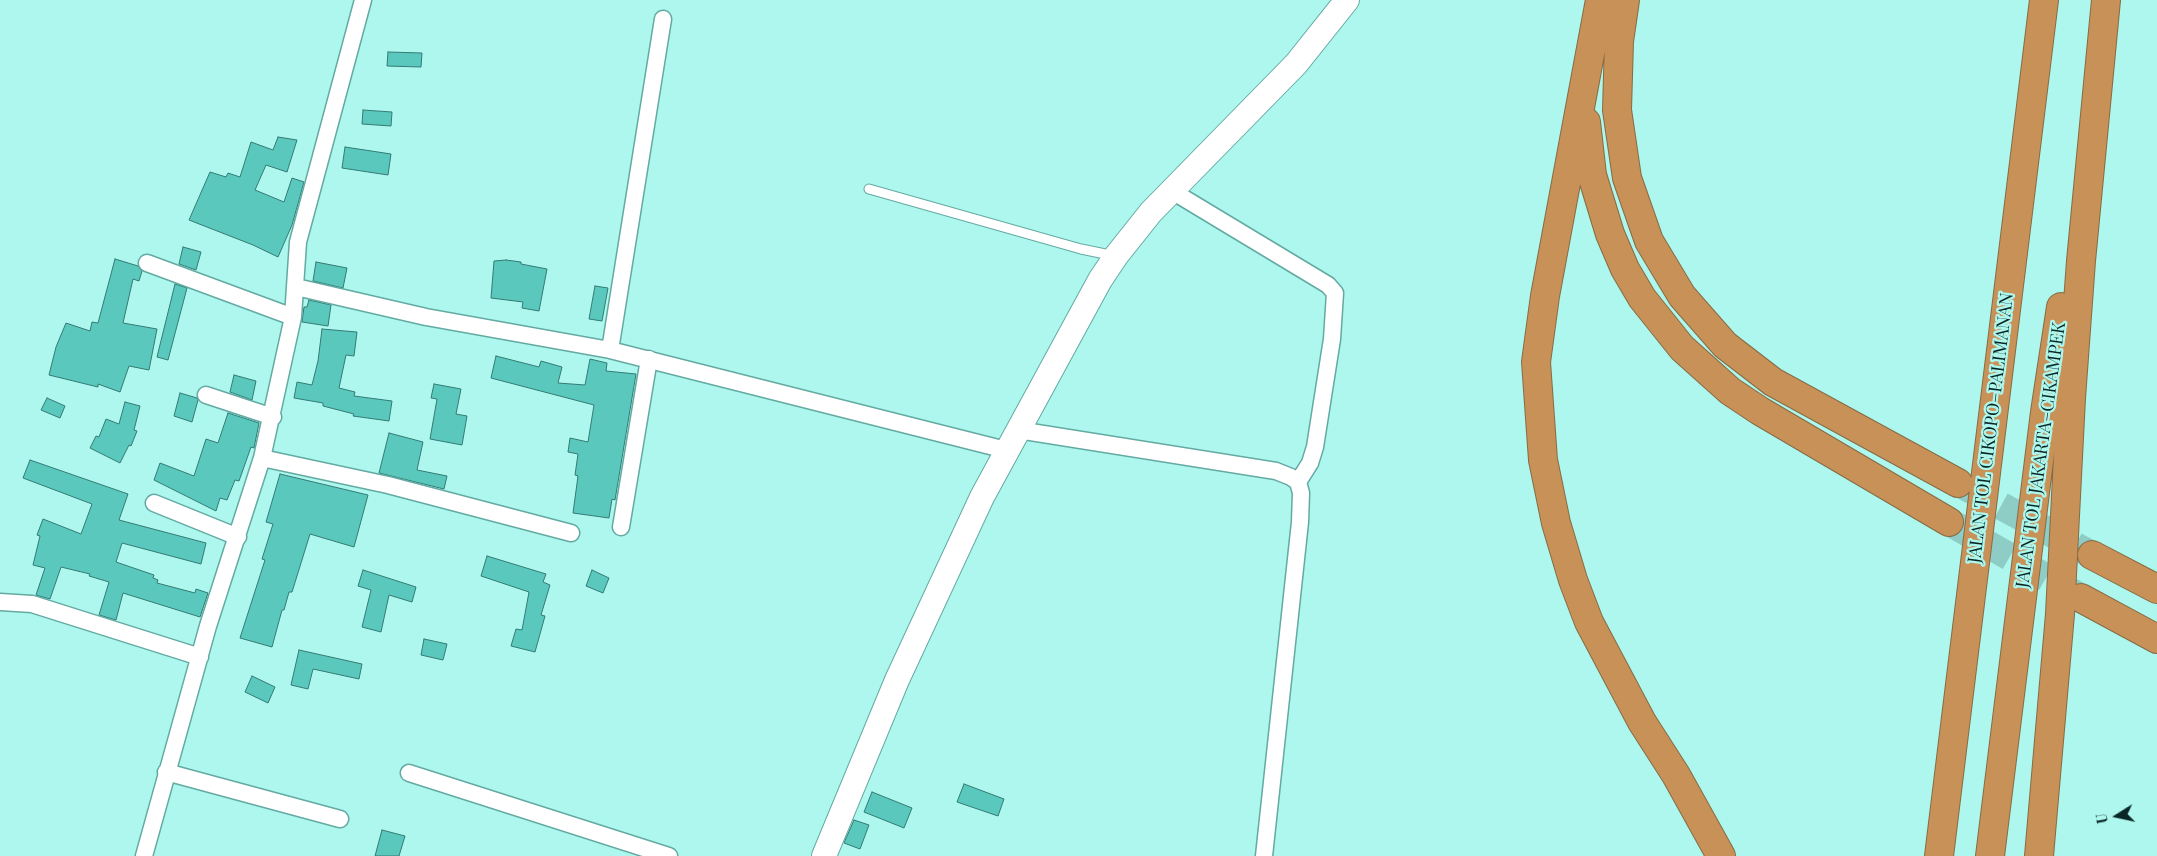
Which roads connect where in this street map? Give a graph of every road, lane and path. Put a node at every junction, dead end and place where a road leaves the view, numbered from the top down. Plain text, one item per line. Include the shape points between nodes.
1 (363, 0) edge
2 (1347, 0) edge
3 (1625, 0) edge
4 (2043, 5) edge
5 (1598, 7) edge
6 (2104, 12) edge
7 (663, 19) dead end
8 (2100, 54) junction
9 (869, 189) dead end
10 (1172, 191) junction
11 (1116, 256) junction
12 (147, 263) dead end
13 (296, 287) junction
14 (293, 317) junction
15 (610, 350) junction
16 (649, 360) junction
17 (206, 395) dead end
18 (273, 417) junction
19 (1018, 430) junction
20 (1006, 450) junction
21 (262, 458) junction
22 (1298, 482) junction
23 (1958, 482) tunnel mouth
24 (154, 503) dead end
25 (1949, 522) tunnel mouth
26 (621, 527) dead end
27 (571, 533) dead end
28 (238, 537) junction
29 (2092, 556) tunnel mouth
30 (2157, 589) edge
31 (2082, 598) tunnel mouth
32 (0, 602) edge
33 (2157, 639) edge
34 (200, 657) junction
35 (166, 772) junction
36 (409, 773) dead end
37 (340, 818) dead end
38 (144, 856) edge
39 (669, 856) edge
40 (824, 856) edge
41 (1264, 856) edge
42 (1721, 856) edge
43 (1939, 856) edge
44 (1990, 856) edge
45 (2039, 856) edge

1 - 13 street via 298,242
2 - 10 street via 1296,64
3 - 23 highway via 1619,41 1617,102 1626,178 1649,242 1682,296 1725,345 1773,382
4 - 43 highway, JALAN TOL CIKOPO–PALIMANAN
5 - 25 highway via 1587,101 1592,175 1610,234 1642,298 1682,348 1730,391 1787,429
5 - 42 highway via 1545,296 1538,352 1538,406 1544,460 1556,523 1590,622 1642,722
6 - 8 highway
7 - 15 street
8 - 44 highway, JALAN TOL JAKARTA–CIKAMPEK via 2045,412
8 - 45 highway via 2080,280 2060,614
9 - 11 lane
10 - 11 street
10 - 22 street via 1328,285 1335,293 1332,339 1316,447
11 - 19 street via 1081,311
12 - 14 street
13 - 14 street
13 - 15 street via 426,317
14 - 18 street
15 - 16 street
16 - 20 street
16 - 26 street
17 - 18 street
18 - 21 street
19 - 20 street
19 - 22 street via 1276,471
20 - 40 street via 924,619
21 - 27 street via 388,485
21 - 28 street
22 - 41 street via 1301,493 1298,551
24 - 28 street
28 - 34 street
29 - 30 highway
31 - 33 highway
32 - 34 street via 32,604
34 - 35 street
35 - 37 street
35 - 38 street
36 - 39 street

